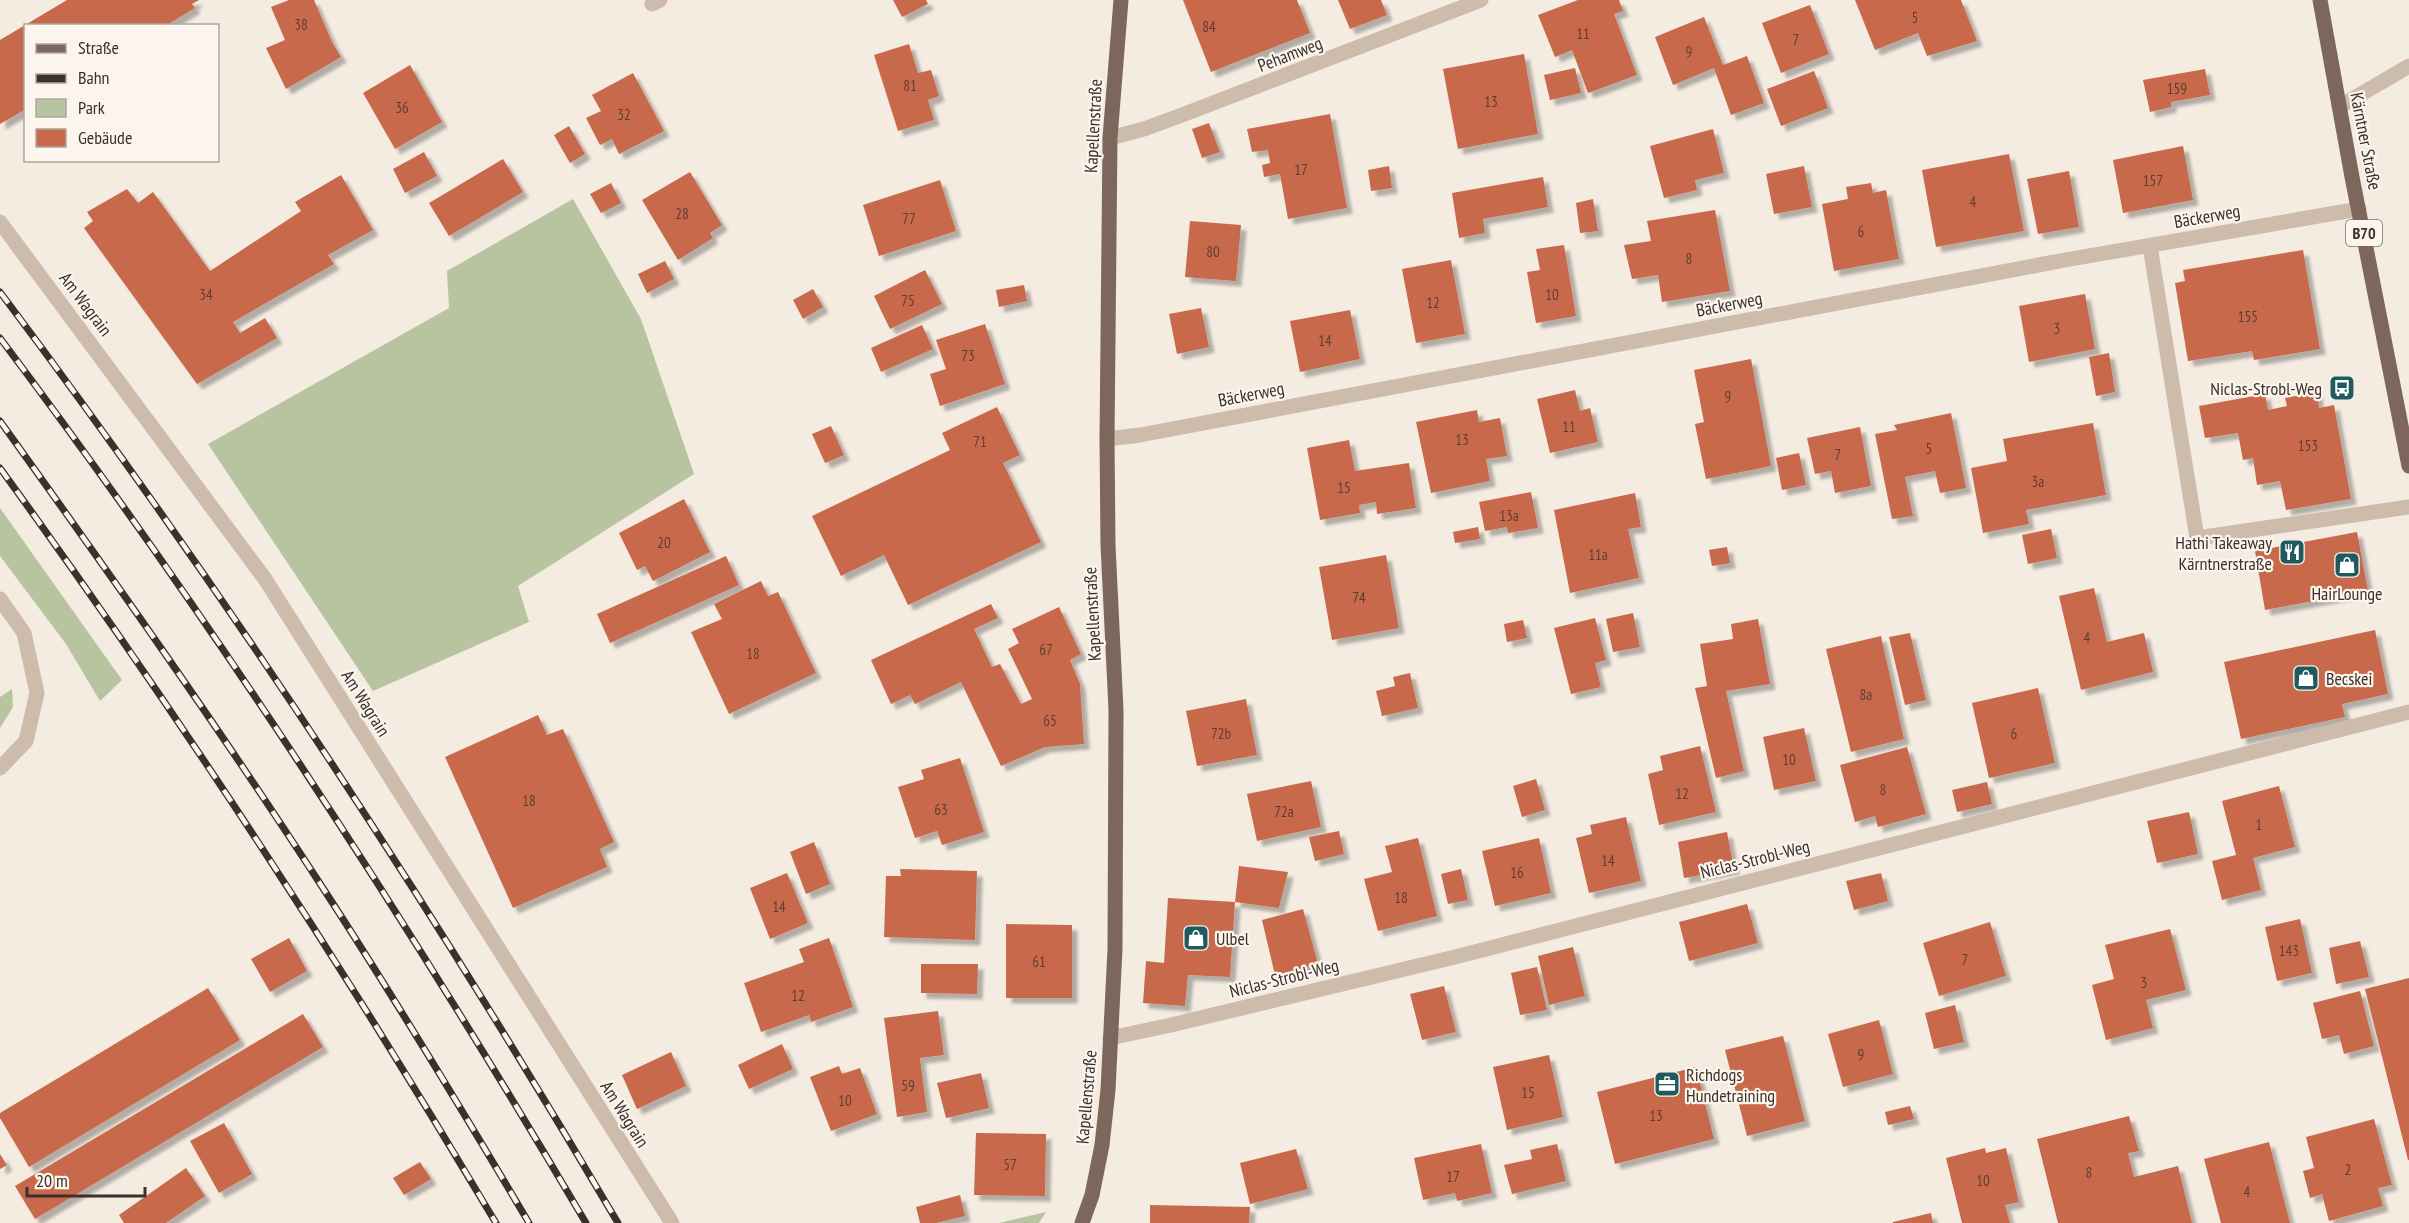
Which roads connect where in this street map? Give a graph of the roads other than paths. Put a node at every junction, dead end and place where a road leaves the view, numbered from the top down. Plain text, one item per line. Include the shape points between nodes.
1 (1121, 0) edge
2 (1481, 0) edge
3 (2320, 0) edge
4 (2409, 66) edge
5 (2339, 107) junction
6 (1110, 138) junction
7 (2359, 209) junction
8 (0, 222) edge
9 (2150, 246) junction
10 (1107, 439) junction
11 (2409, 466) edge
12 (2409, 507) edge
13 (0, 599) edge
14 (2409, 712) edge
15 (0, 768) edge
16 (1110, 1038) junction
17 (672, 1223) edge
18 (1082, 1223) edge

1 - 6 main road, Kapellenstraße
2 - 6 street, Pehamweg via 1193,112
3 - 5 main road, Kärntner Straße / B70
4 - 5 street
5 - 7 main road, Kärntner Straße / B70
6 - 10 main road, Kapellenstraße
7 - 9 street, Bäckerweg
7 - 11 main road, Kärntner Straße / B70
8 - 17 street, Am Wagrain via 265,579
9 - 10 street, Bäckerweg
9 - 12 street via 2198,538
10 - 16 main road, Kapellenstraße via 1116,710 1115,949
13 - 15 street via 24,633 37,693 26,741
14 - 16 street, Niclas-Strobl-Weg via 1451,958
16 - 18 main road, Kapellenstraße via 1099,1168

